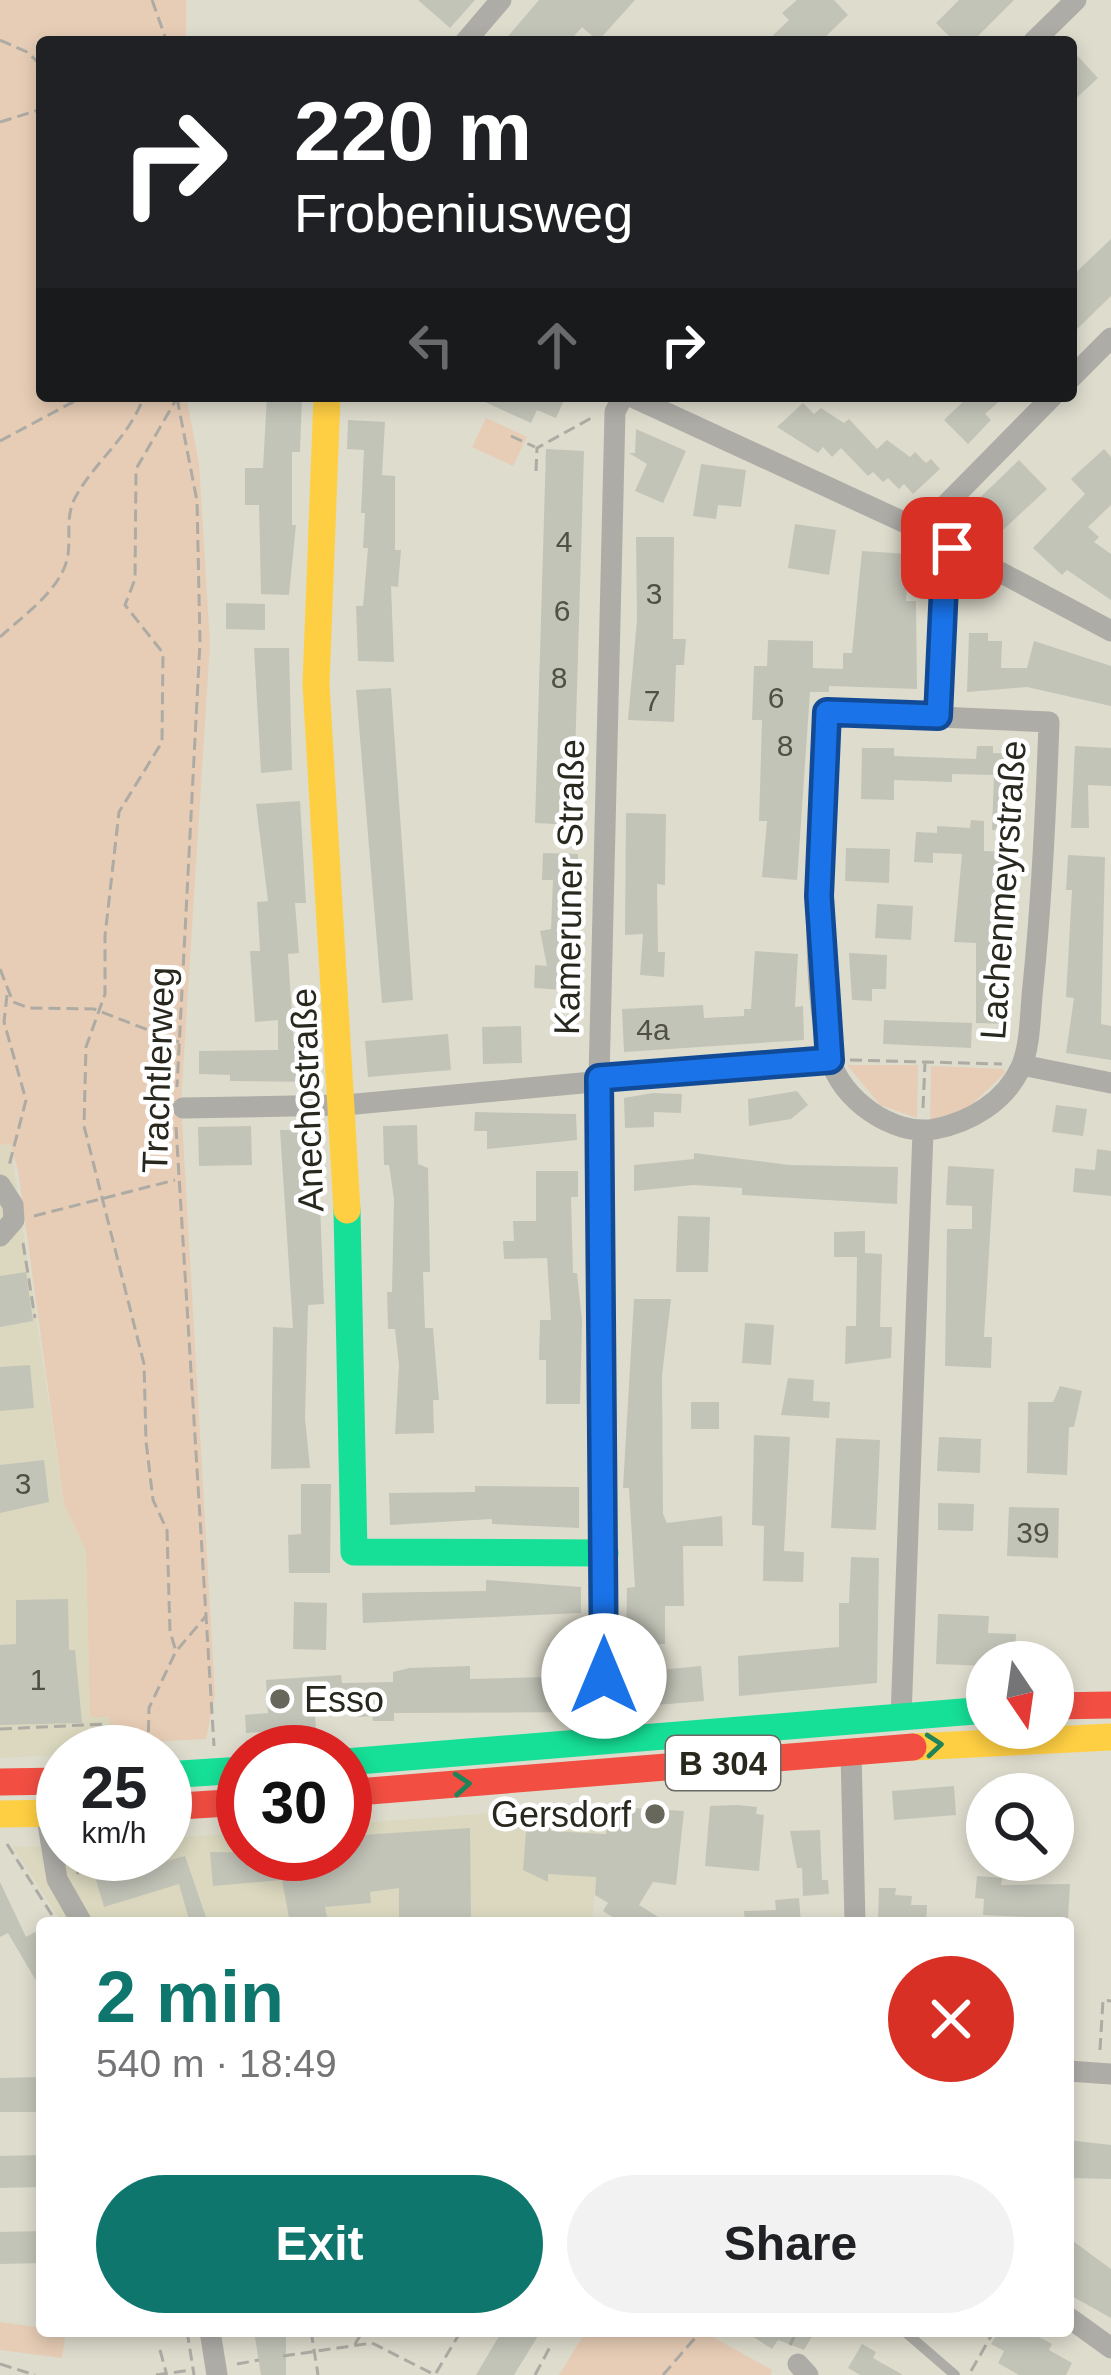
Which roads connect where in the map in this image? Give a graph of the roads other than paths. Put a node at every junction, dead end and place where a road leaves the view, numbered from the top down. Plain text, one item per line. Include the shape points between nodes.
1 (501, 0) edge
2 (1076, 0) edge
3 (470, 36) edge
4 (1039, 36) edge
5 (1111, 338) edge
6 (1077, 372) edge
7 (327, 402) edge
8 (623, 402) edge
9 (663, 402) edge
10 (1047, 402) edge
11 (921, 530) junction
12 (952, 548) junction
13 (1111, 631) edge
14 (938, 716) junction
15 (830, 1060) junction
16 (1022, 1065) junction
17 (599, 1078) junction
18 (1111, 1083) edge
19 (179, 1100) road end
20 (345, 1105) junction
21 (922, 1132) junction
22 (2, 1186) edge
23 (8, 1228) edge
24 (605, 1553) junction
25 (1074, 1706) edge
26 (1111, 1706) edge
27 (966, 1712) edge
28 (901, 1717) junction
29 (1111, 1737) edge
30 (606, 1741) junction
31 (851, 1752) junction
32 (372, 1760) edge
33 (36, 1781) edge
34 (0, 1782) edge
35 (372, 1791) edge
36 (36, 1818) edge
37 (2, 1827) edge
38 (58, 1881) edge
39 (79, 1917) edge
40 (854, 1917) edge
41 (1074, 2072) edge
42 (1104, 2074) edge
43 (1074, 2321) edge
44 (212, 2337) edge
45 (911, 2337) edge
46 (1111, 2348) edge
47 (224, 2370) edge
48 (955, 2375) edge

1 - 3 street
2 - 4 street
5 - 6 street
7 - 20 main road, Anechostraße via 316,684
8 - 17 street, Kameruner Straße
9 - 11 street
10 - 11 street
11 - 12 street
12 - 13 street
12 - 14 street
14 - 15 street via 827,712 819,896
14 - 16 street, Lachenmeyrstraße via 1049,722 1042,899
15 - 17 street
15 - 21 street via 865,1107
16 - 18 street
16 - 21 street, Lachenmeyrstraße via 984,1110
17 - 20 street
17 - 24 street, Kameruner Straße
19 - 20 street
20 - 24 main road, Anechostraße via 354,1552
21 - 28 street
22 - 23 street
24 - 30 street, Kameruner Straße
25 - 26 main road
27 - 28 main road, B 304
28 - 30 main road, B 304
31 -> 29 main road, B 304
30 - 32 main road, B 304
35 -> 31 main road, B 304
31 - 40 street
33 - 34 main road
36 - 37 main road
38 - 39 street
41 - 42 street
43 - 46 street
44 - 47 street
45 - 48 lane

